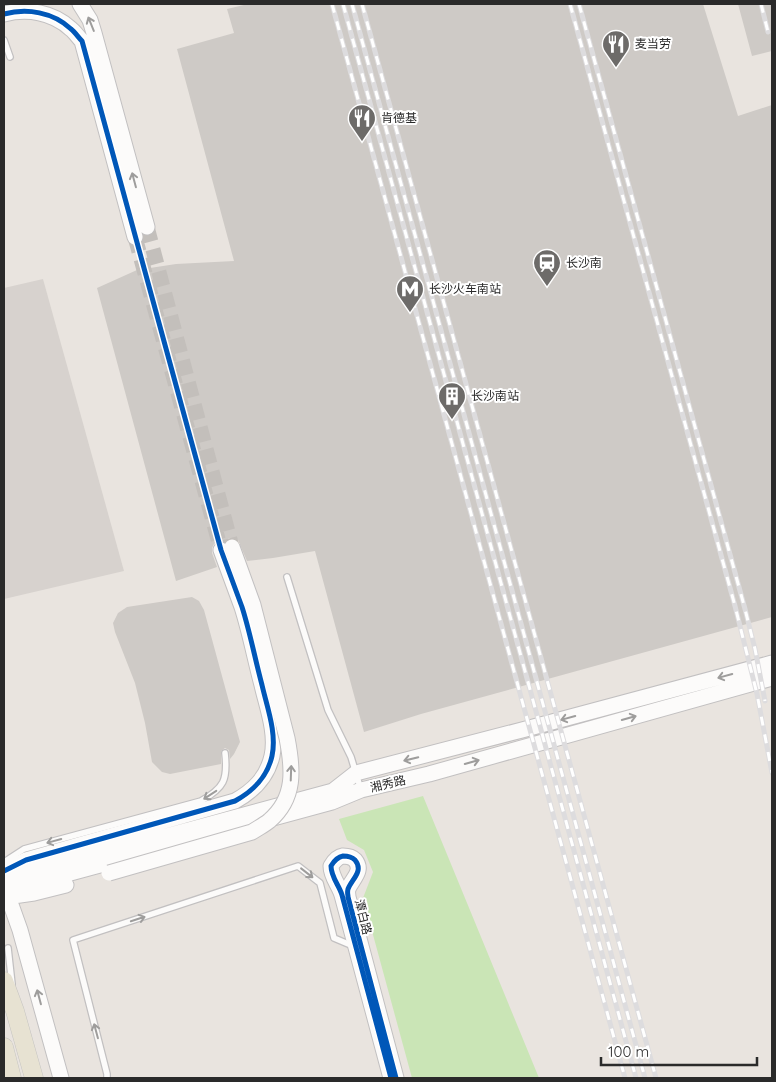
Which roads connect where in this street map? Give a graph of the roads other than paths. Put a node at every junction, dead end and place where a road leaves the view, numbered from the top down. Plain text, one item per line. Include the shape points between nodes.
1 (80, 4) edge
2 (4, 14) edge
3 (4, 40) edge
4 (10, 57) dead end
5 (147, 228) tunnel mouth
6 (135, 238) tunnel mouth
7 (287, 577) dead end
8 (772, 663) edge
9 (772, 678) edge
10 (225, 753) dead end
11 (356, 773) junction
12 (361, 790) junction
13 (4, 862) edge
14 (4, 871) edge
15 (5, 890) edge
16 (8, 948) dead end
17 (358, 948) junction
18 (4, 981) edge
19 (15, 1011) junction
20 (4, 1047) edge
21 (12, 1078) edge
22 (34, 1078) edge
23 (61, 1078) edge
24 (107, 1078) edge
25 (391, 1078) edge
26 (396, 1078) edge

5 -> 1 street via 94,33
2 - 6 street via 42,13 60,20 82,41
3 - 4 lane
7 - 11 lane via 328,710
8 -> 11 street
12 -> 9 street, 湘秀路
10 -> 13 lane via 227,766 221,787 200,801 24,849
11 - 12 lane
11 - 15 street via 333,791
12 - 15 street, 湘秀路 via 332,802
15 -> 14 street, bridge via 34,893 252,832 268,822 284,804 292,775 287,738 253,605 226,548 270,718 272,755 269,767 256,786 234,801 26,860
23 -> 15 street via 20,930
16 - 19 lane
17 - 17 street, 潭白路 via 348,894 358,869 355,860 342,856 333,862 331,870
24 -> 17 lane via 72,940 298,866 320,883 334,938
17 - 25 street, 潭白路
17 - 26 street, 潭白路
18 - 19 main road
19 - 22 main road
20 - 21 main road

